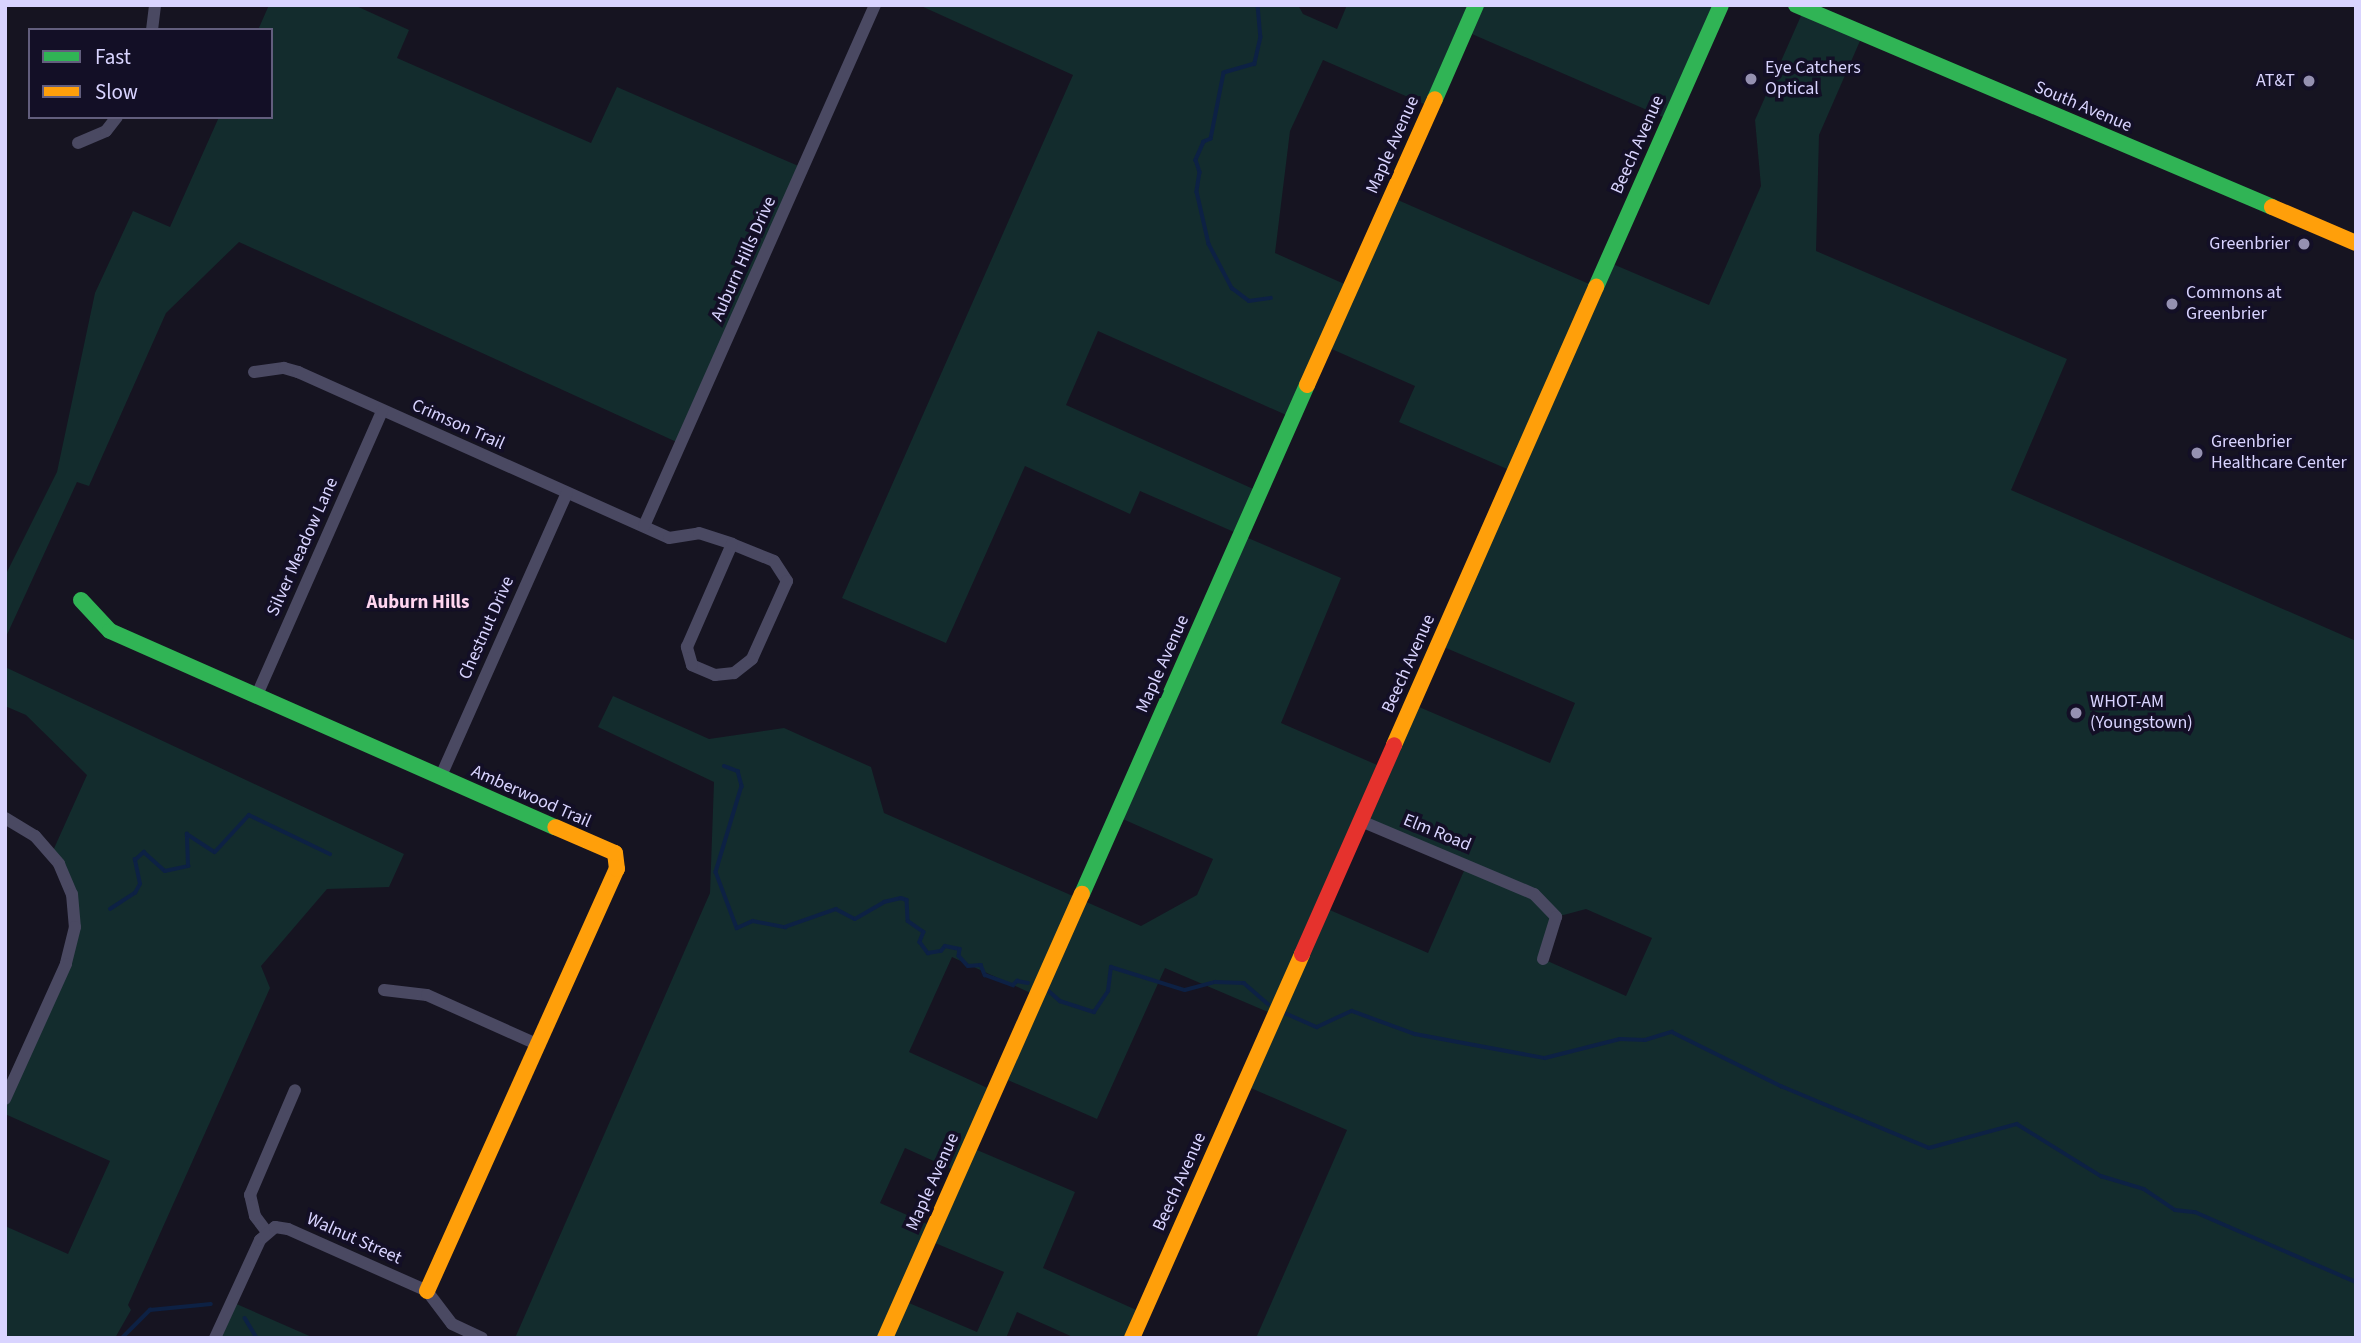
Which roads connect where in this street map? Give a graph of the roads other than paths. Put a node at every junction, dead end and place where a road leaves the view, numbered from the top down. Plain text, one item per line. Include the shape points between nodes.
1 (155, 5) edge
2 (875, 5) edge
3 (1476, 5) edge
4 (1721, 5) edge
5 (1796, 5) edge
6 (152, 28) edge
7 (115, 119) edge
8 (78, 143) dead end
9 (2356, 243) edge
10 (254, 372) dead end
11 (382, 411) junction
12 (567, 493) junction
13 (644, 526) junction
14 (732, 544) junction
15 (81, 600) dead end
16 (256, 697) junction
17 (440, 778) junction
18 (5, 818) edge
19 (1361, 821) junction
20 (1543, 959) dead end
21 (384, 990) dead end
22 (539, 1045) junction
23 (295, 1090) dead end
24 (5, 1099) edge
25 (267, 1232) junction
26 (427, 1291) junction
27 (215, 1338) edge
28 (482, 1338) edge
29 (885, 1338) edge
30 (1132, 1338) edge

1 - 6 street
2 - 13 street, Auburn Hills Drive
3 - 29 street, Maple Avenue
4 - 19 street, Beech Avenue
5 - 9 street, South Avenue
7 - 8 street via 106,131
10 - 11 street, Crimson Trail via 284,368 298,372
11 - 12 street, Crimson Trail
11 - 16 street, Silver Meadow Lane
12 - 13 street, Crimson Trail
12 - 17 street, Chestnut Drive
13 - 14 street, Crimson Trail via 669,538 699,533
14 - 14 street, Crimson Trail via 780,565 786,589 752,659 734,673 706,674 690,663 688,640
15 - 16 street, Amberwood Trail via 110,631
16 - 17 street, Amberwood Trail
17 - 22 street, Amberwood Trail via 578,841 611,849 618,859
18 - 24 street via 25,828 51,852 67,881 75,913 66,964
19 - 20 street, Elm Road via 1534,894 1556,917
19 - 30 street, Beech Avenue
21 - 22 street via 427,995
22 - 26 street, Amberwood Trail
23 - 25 street via 250,1195 255,1216
25 - 26 street, Walnut Street via 288,1229
25 - 27 street
26 - 28 street, Walnut Street via 452,1324

